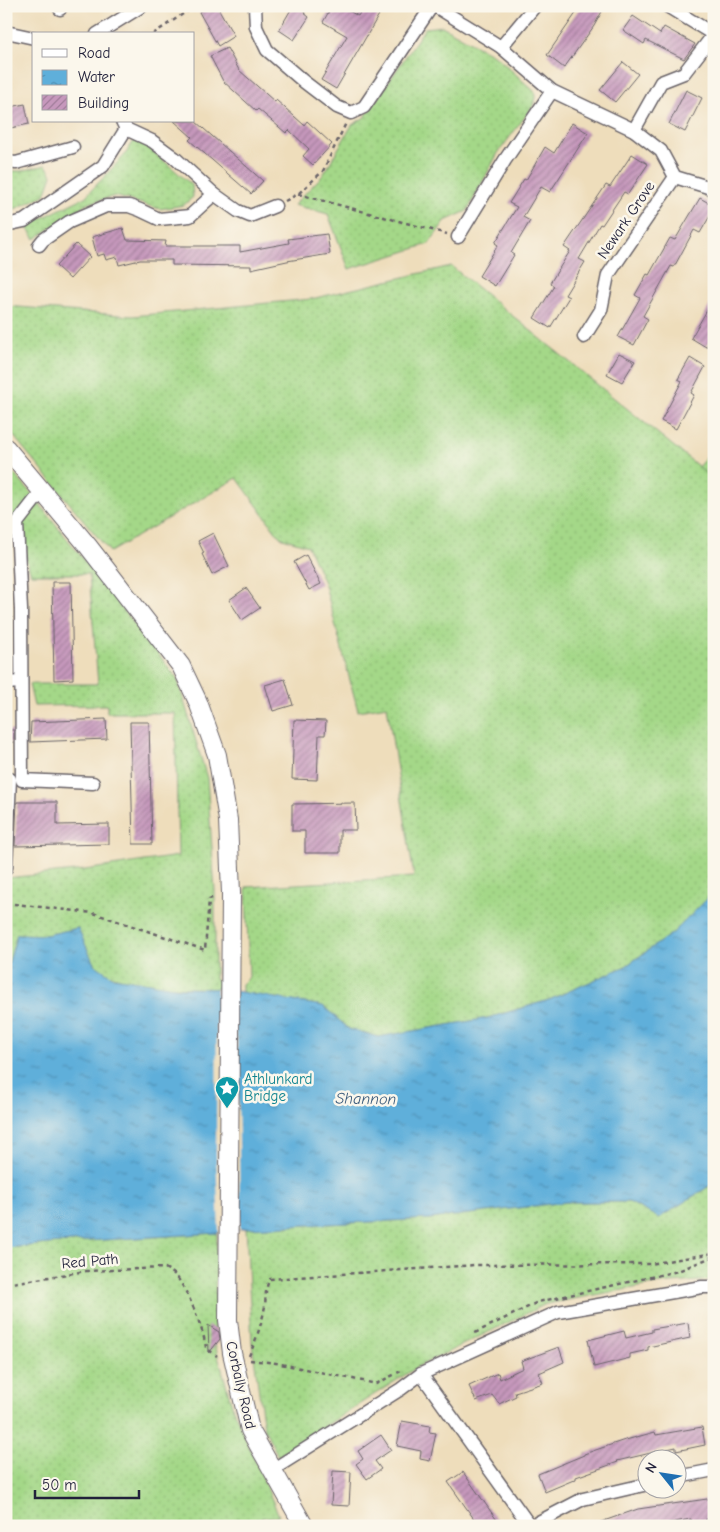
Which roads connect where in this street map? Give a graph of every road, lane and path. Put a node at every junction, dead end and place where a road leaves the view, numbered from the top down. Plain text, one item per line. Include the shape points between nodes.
1 (142, 6) edge
2 (194, 6) edge
3 (255, 6) edge
4 (434, 6) edge
5 (535, 6) edge
6 (667, 6) edge
7 (6, 32) edge
8 (99, 32) edge
9 (156, 32) edge
10 (714, 34) edge
11 (32, 38) edge
12 (501, 47) junction
13 (552, 91) junction
14 (351, 112) junction
15 (124, 125) edge
16 (634, 130) junction
17 (73, 147) dead end
18 (6, 162) edge
19 (675, 177) junction
20 (714, 191) edge
21 (214, 194) junction
22 (298, 194) junction
23 (275, 206) joint
24 (6, 225) edge
25 (458, 237) joint
26 (38, 245) dead end
27 (584, 337) dead end
28 (6, 448) edge
29 (42, 491) junction
30 (12, 523) edge
31 (21, 682) junction
32 (6, 683) edge
33 (13, 779) edge
34 (93, 783) dead end
35 (6, 868) edge
36 (231, 893) junction
37 (6, 903) edge
38 (714, 1253) edge
39 (6, 1284) edge
40 (714, 1286) edge
41 (206, 1348) dead end
42 (421, 1374) junction
43 (401, 1389) junction
44 (272, 1470) junction
45 (714, 1470) edge
46 (688, 1475) edge
47 (638, 1486) edge
48 (304, 1526) edge
49 (530, 1526) edge

1 - 8 street
2 - 9 path
3 - 14 street via 256,27 267,50 303,82 337,107
4 - 12 street
4 - 14 street via 364,107
5 - 12 street
6 - 10 street
7 - 11 street
10 - 16 street via 684,73 661,82
12 - 13 street
13 - 16 street
13 - 25 street via 504,160
14 - 22 path via 323,171
15 - 21 street via 175,158
15 - 24 street via 103,166 24,221
16 - 19 street via 661,151
17 - 18 street via 16,163
19 - 20 street
19 - 27 street, Newark Grove via 608,275 601,310
21 - 23 street via 250,216
21 - 26 street via 190,216 159,219 129,206 106,206 69,222
22 - 23 path
22 - 25 path
28 - 29 main road
29 - 30 street
29 - 36 main road via 181,666 198,702 217,755 228,820
30 - 31 street via 21,610
31 - 32 street
31 - 33 street
33 - 34 street
33 - 35 street
36 - 37 path via 209,899 206,950 93,913
36 - 44 main road, Corbally Road via 228,1320 232,1353 250,1430
38 - 43 path via 650,1264 474,1265 270,1278 257,1338 248,1357 251,1361 276,1363
39 - 41 path, Red Path via 86,1270 165,1268 182,1284 205,1336
40 - 42 street via 558,1312
42 - 43 street
42 - 49 street
43 - 44 street
44 - 48 main road, Corbally Road
45 - 46 street
47 - 49 street via 583,1499

